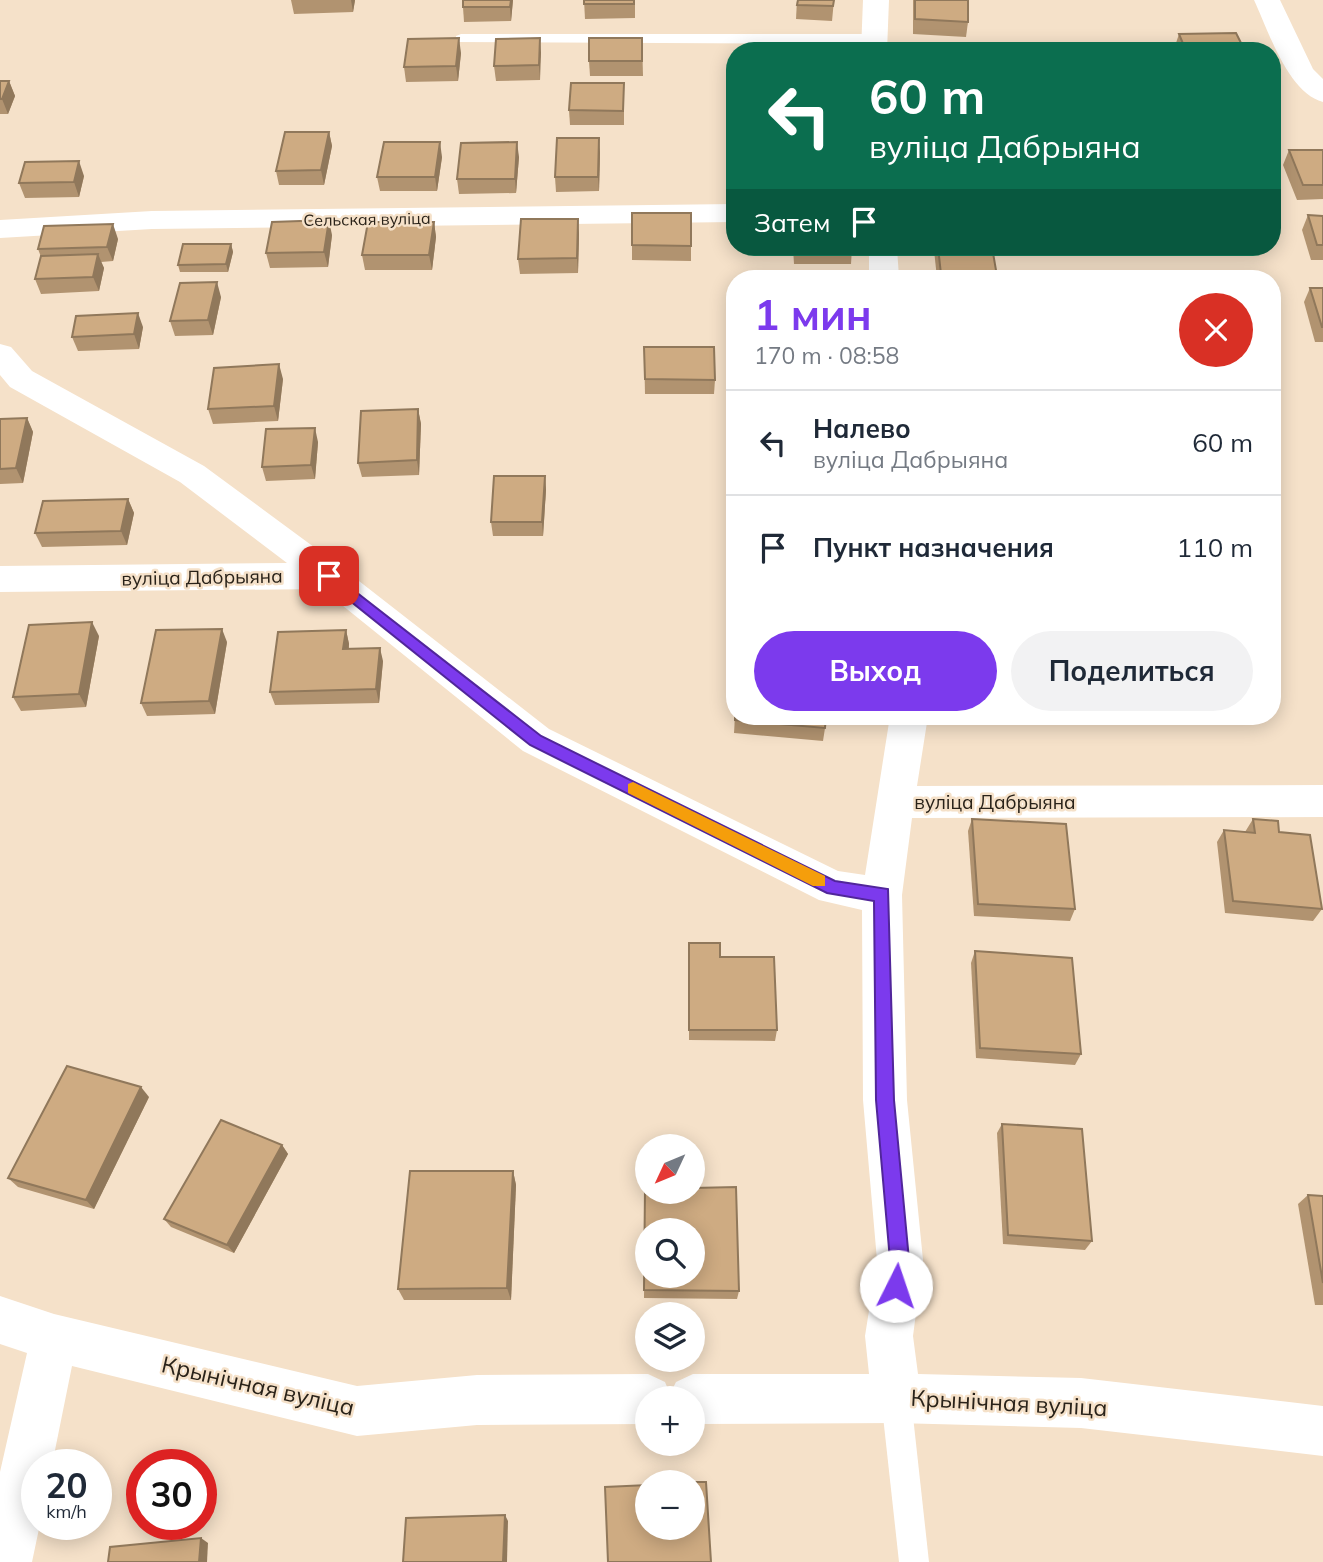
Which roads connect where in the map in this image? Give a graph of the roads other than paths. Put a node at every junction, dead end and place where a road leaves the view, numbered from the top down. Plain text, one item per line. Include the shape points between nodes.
1 (876, 0) edge
2 (1266, 0) edge
3 (461, 39) edge
4 (873, 42) edge
5 (726, 43) edge
6 (1323, 94) edge
7 (726, 213) edge
8 (0, 229) edge
9 (0, 354) edge
10 (329, 576) junction
11 (0, 579) edge
12 (908, 725) edge
13 (1323, 801) edge
14 (895, 802) junction
15 (882, 895) junction
16 (0, 1320) edge
17 (54, 1338) junction
18 (896, 1398) junction
19 (635, 1399) edge
20 (705, 1399) edge
21 (1323, 1431) edge
22 (6, 1562) edge
23 (914, 1562) edge

1 - 4 street
2 - 6 street via 1301,72
3 - 5 lane
7 - 8 street, Сельская вуліца via 152,220
9 - 10 street via 21,379 192,474
10 - 11 street, вуліца Дабрыяна
10 - 15 street via 536,740 832,888
12 - 14 street
13 - 14 street, вуліца Дабрыяна
14 - 15 street, вуліца Дабрыяна
15 - 18 street, вуліца Дабрыяна via 885,1100 900,1260 889,1336
16 - 17 street, Крынічная вуліца
17 - 19 street, Крынічная вуліца via 357,1411 477,1400
17 - 22 street
18 - 20 street, Крынічная вуліца
18 - 21 street, Крынічная вуліца via 1081,1403
18 - 23 lane

